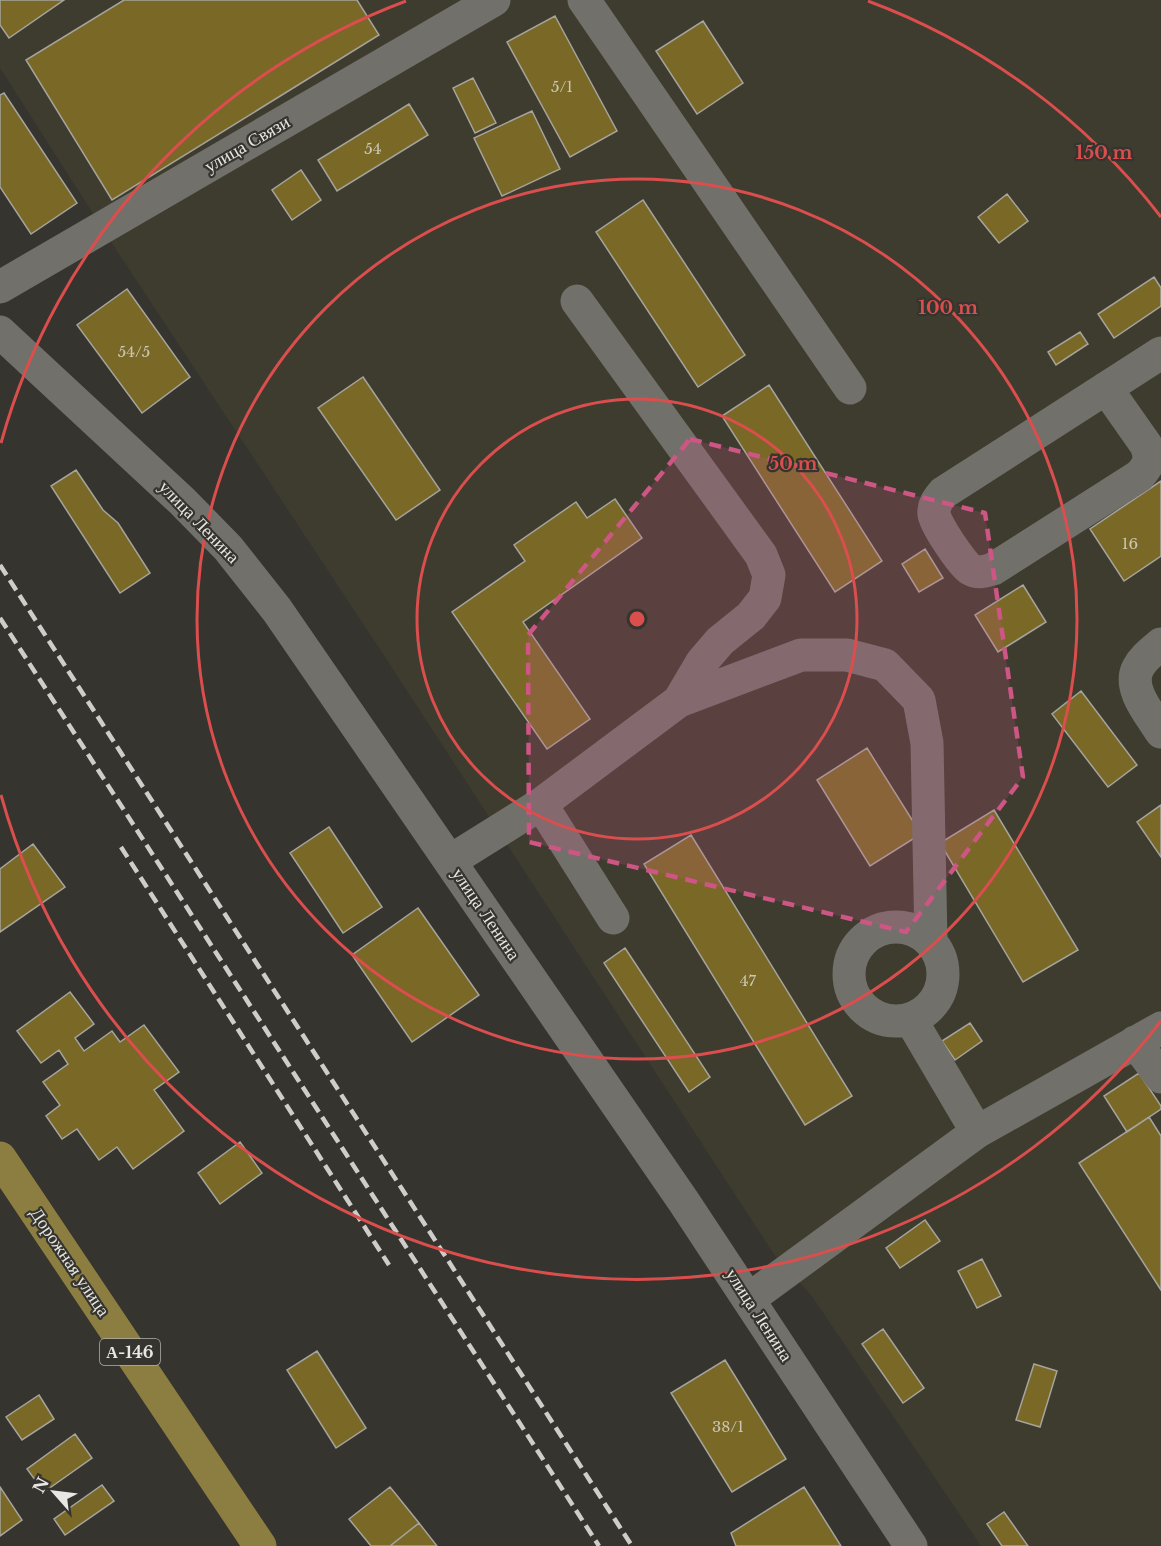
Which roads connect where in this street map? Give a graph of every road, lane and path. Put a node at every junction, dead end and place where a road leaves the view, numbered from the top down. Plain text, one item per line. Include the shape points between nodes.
1 (584, 0) edge
2 (475, 5) edge
3 (0, 287) edge
4 (577, 301) dead end
5 (0, 332) edge
6 (1161, 353) edge
7 (850, 388) dead end
8 (1106, 388) junction
9 (1161, 644) edge
10 (679, 701) junction
11 (1161, 732) edge
12 (541, 804) junction
13 (450, 861) junction
14 (613, 918) dead end
15 (930, 941) junction
16 (911, 1020) junction
17 (1148, 1035) edge
18 (1161, 1077) edge
19 (977, 1132) junction
20 (0, 1158) edge
21 (749, 1299) junction
22 (260, 1546) edge
23 (911, 1546) edge

1 - 7 street
2 - 3 street, улица Связи
4 - 10 street via 761,555 769,575 765,598 752,616 720,640
5 - 13 street, улица Ленина via 228,548 277,610
6 - 8 street
8 - 8 street via 943,493 936,502 933,513 937,524 972,570 993,569 1139,476 1147,467 1146,445
9 - 11 street via 1137,669 1135,683
10 - 12 street
10 - 15 street via 801,655 847,655 885,665 919,700 927,743
12 - 13 street
12 - 14 street
13 - 21 street, улица Ленина
15 - 16 street via 940,954 943,986 925,1012
15 - 16 street via 910,929 887,928 861,942 852,956 850,986 867,1012 895,1022
16 - 19 street
17 - 18 street
17 - 19 street
19 - 21 street
20 - 22 main road, Дорожная улица / А-146
21 - 23 street, улица Ленина

